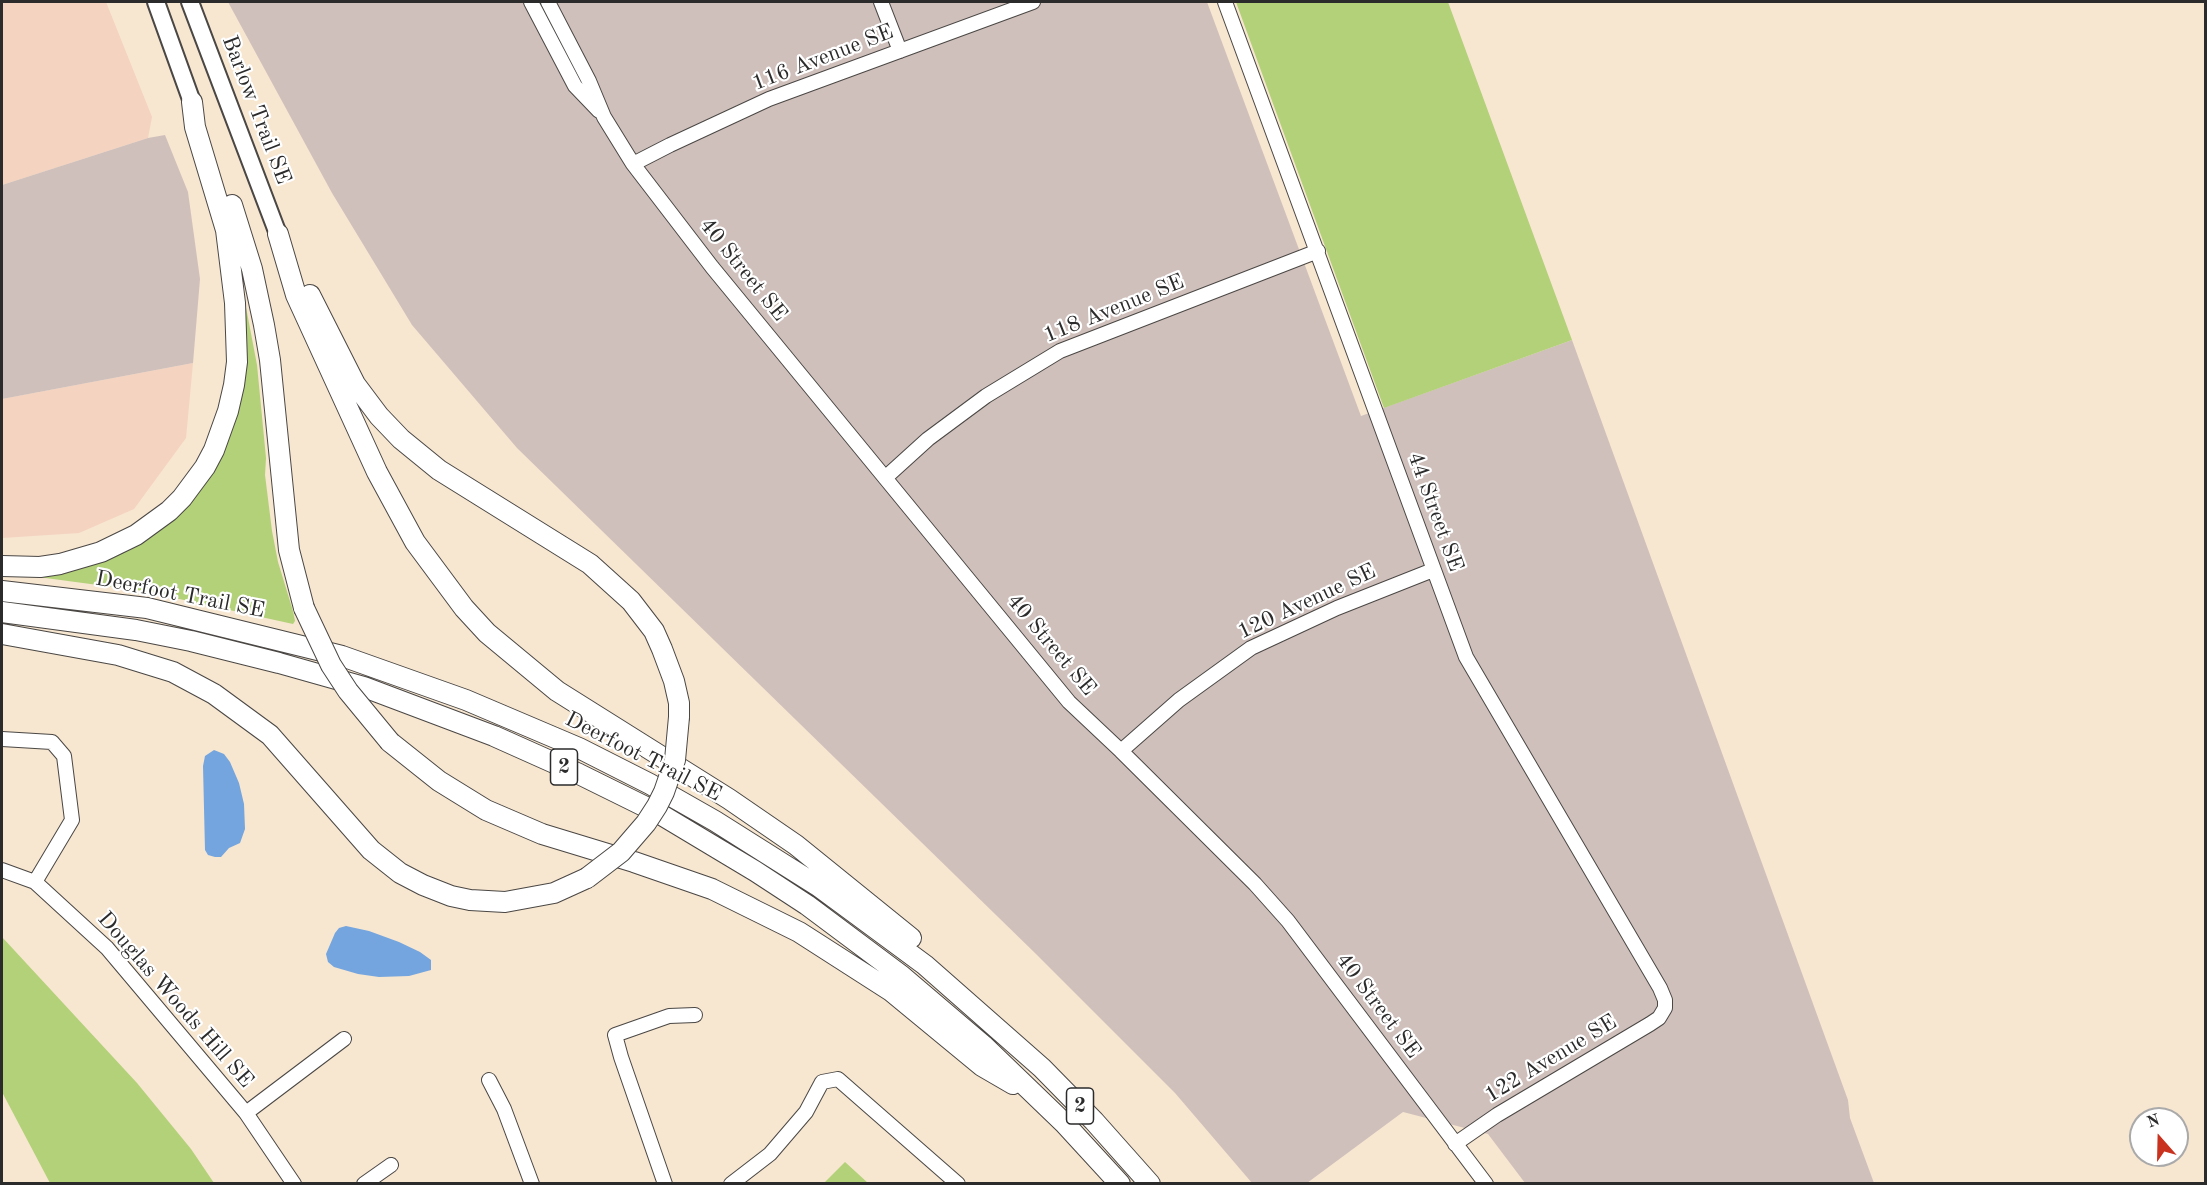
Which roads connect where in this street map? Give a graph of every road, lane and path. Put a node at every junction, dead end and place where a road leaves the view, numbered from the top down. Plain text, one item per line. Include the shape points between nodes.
1 (156, 2) edge
2 (190, 2) edge
3 (202, 2) edge
4 (531, 2) edge
5 (548, 2) edge
6 (881, 2) edge
7 (1033, 2) edge
8 (1225, 2) edge
9 (210, 50) junction
10 (900, 51) junction
11 (192, 102) junction
12 (604, 117) junction
13 (633, 164) junction
14 (278, 234) junction
15 (1318, 251) junction
16 (885, 478) junction
17 (2, 566) edge
18 (1433, 570) junction
19 (2, 591) edge
20 (2, 612) edge
21 (2, 634) edge
22 (2, 739) edge
23 (1121, 751) junction
24 (2, 870) edge
25 (34, 882) junction
26 (1665, 1008) joint
27 (695, 1015) dead end
28 (1005, 1034) junction
29 (344, 1039) dead end
30 (489, 1080) dead end
31 (1042, 1101) junction
32 (246, 1113) junction
33 (1455, 1144) junction
34 (391, 1165) dead end
35 (294, 1184) edge
36 (364, 1184) edge
37 (532, 1184) edge
38 (665, 1184) edge
39 (731, 1184) edge
40 (958, 1184) edge
41 (1120, 1184) edge
42 (1150, 1184) edge
43 (1486, 1184) edge

1 - 11 main road
2 - 9 main road, Barlow Trail SE
3 - 9 main road via 211,30
4 - 12 street, 40 Street SE via 575,86
5 - 12 street, 40 Street SE
6 - 10 street
7 - 10 street, 116 Avenue SE
8 - 15 street, 44 Street SE
9 - 14 main road, Barlow Trail SE
10 - 13 street, 116 Avenue SE via 769,99
11 - 17 highway via 195,128 226,230 235,303 234,384 214,450 182,498 136,535 101,552 60,564
11 - 31 highway, bridge via 226,188 258,296 270,360 289,550 304,608 331,665 390,742 432,776 486,810 542,834 712,889 799,932 891,991 982,1066
12 - 13 street, 40 Street SE
13 - 16 street, 40 Street SE
14 - 21 highway, bridge via 354,384 379,416 440,470 590,564 631,601 654,631 674,681 679,717 675,760 664,792 641,830 621,852 587,878 554,893 505,902 451,896 400,873 371,850 270,735 214,694 173,672 118,655
14 - 28 highway via 296,295 377,472 415,542 464,608 487,633 557,691 795,845 937,959
15 - 16 street, 118 Avenue SE via 1060,351 986,396 928,439
15 - 18 street, 44 Street SE
16 - 23 street, 40 Street SE via 1069,702
18 - 23 street, 120 Avenue SE via 1336,608 1251,648 1179,700
18 - 26 street, 44 Street SE via 1466,657 1660,988
19 - 28 highway, Deerfoot Trail SE / 2 via 147,608 285,641 428,685 541,731 650,784 818,886 925,965
20 - 31 highway, Deerfoot Trail SE / 2 via 136,630 279,663 364,687 459,722 579,774 660,814 807,905 949,1015
22 - 25 street via 52,742 64,756 72,820
23 - 33 street, 40 Street SE via 1288,921
24 - 25 street, Douglas Woods Hill SE
25 - 32 street, Douglas Woods Hill SE via 107,948
26 - 33 street, 122 Avenue SE via 1650,1024
27 - 38 street via 669,1016 615,1035
28 - 42 highway, Deerfoot Trail SE / 2 via 1087,1114
29 - 32 street
30 - 37 street
31 - 41 highway, Deerfoot Trail SE / 2
32 - 35 street, Douglas Woods Hill SE
33 - 43 street, 40 Street SE
34 - 36 street
39 - 40 street via 770,1154 806,1112 822,1082 838,1079

